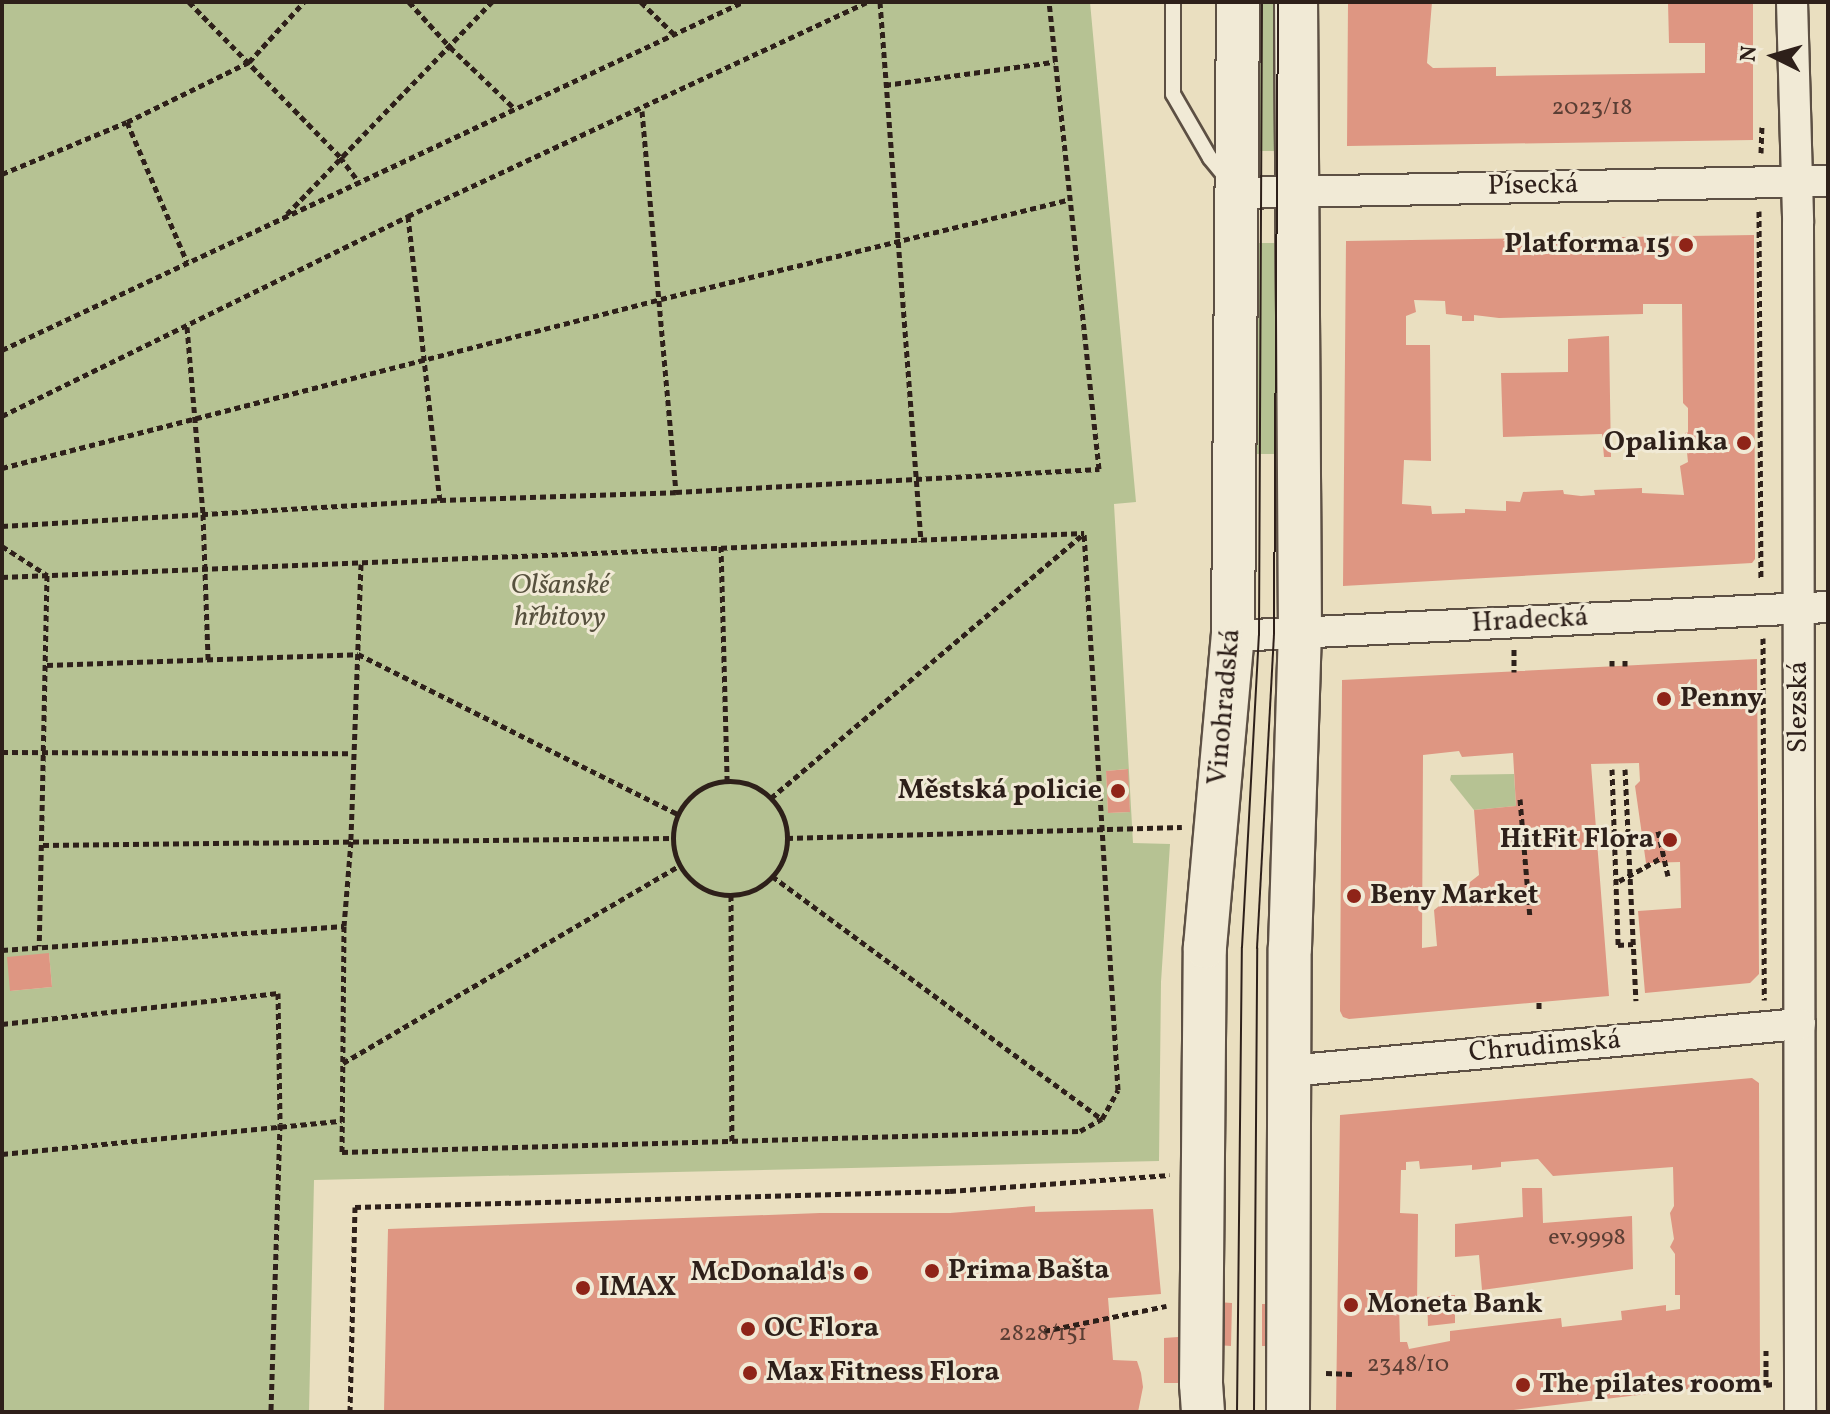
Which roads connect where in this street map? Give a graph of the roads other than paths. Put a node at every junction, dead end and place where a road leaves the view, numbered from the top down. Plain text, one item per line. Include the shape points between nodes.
1 (1173, 2) edge
2 (1238, 2) edge
3 (1296, 2) edge
4 (1792, 2) edge
5 (1796, 181) junction
6 (1828, 181) edge
7 (1294, 190) junction
8 (1237, 193) junction
9 (1813, 607) edge
10 (1300, 633) junction
11 (1233, 636) junction
12 (1800, 1024) junction
13 (1289, 1071) junction
14 (1203, 1412) edge
15 (1288, 1412) edge
16 (1800, 1412) edge

1 - 8 lane via 1173,94
2 - 8 main road, Vinohradská
3 - 7 main road
4 - 5 street, Slezská
5 - 6 street, Písecká
5 - 7 street, Písecká
5 - 9 street, Slezská
7 - 8 street, Písecká
7 - 10 main road
8 - 11 main road, Vinohradská
9 - 10 street, Hradecká
9 - 12 street, Slezská
10 - 11 street, Hradecká
10 - 13 main road
11 - 14 main road, Vinohradská via 1205,947
12 - 13 street, Chrudimská
12 - 16 street, Slezská
13 - 15 main road

